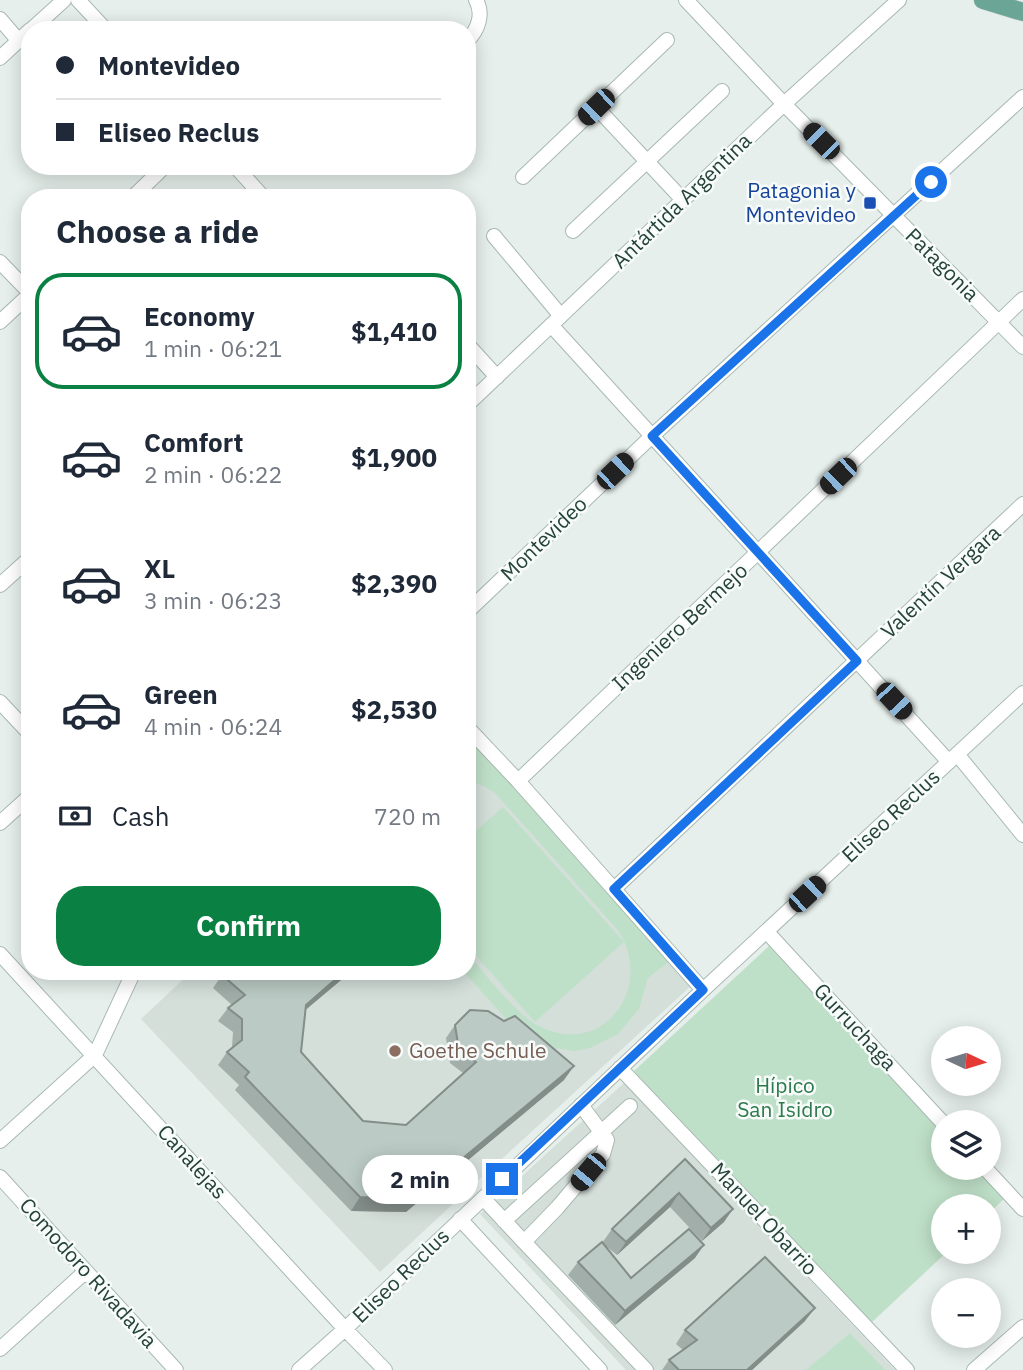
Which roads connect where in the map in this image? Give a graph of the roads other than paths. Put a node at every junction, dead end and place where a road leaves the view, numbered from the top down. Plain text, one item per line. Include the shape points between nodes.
1 (64, 0) edge
2 (78, 0) edge
3 (475, 0) edge
4 (686, 0) edge
5 (899, 0) edge
6 (983, 0) edge
7 (1023, 12) edge
8 (0, 19) edge
9 (41, 21) edge
10 (98, 21) edge
11 (476, 29) edge
12 (21, 31) edge
13 (21, 39) edge
14 (667, 40) dead end
15 (0, 58) edge
16 (722, 91) dead end
17 (1023, 97) edge
18 (784, 104) junction
19 (596, 107) junction
20 (647, 161) junction
21 (156, 175) edge
22 (243, 175) edge
23 (523, 177) dead end
24 (141, 189) edge
25 (256, 189) edge
26 (683, 200) junction
27 (894, 216) junction
28 (573, 231) dead end
29 (494, 236) dead end
30 (0, 262) edge
31 (21, 284) edge
32 (1023, 299) edge
33 (21, 302) edge
34 (556, 320) junction
35 (998, 321) junction
36 (0, 322) edge
37 (1023, 347) edge
38 (476, 354) edge
39 (497, 377) junction
40 (476, 397) edge
41 (652, 436) junction
42 (1023, 504) edge
43 (759, 553) junction
44 (21, 566) edge
45 (0, 585) edge
46 (476, 603) edge
47 (857, 661) junction
48 (1023, 693) edge
49 (0, 702) edge
50 (21, 724) edge
51 (476, 737) edge
52 (953, 758) junction
53 (518, 781) junction
54 (21, 804) edge
55 (0, 823) edge
56 (1023, 835) edge
57 (614, 889) junction
58 (767, 932) junction
59 (0, 954) edge
60 (21, 977) edge
61 (24, 980) edge
62 (130, 980) edge
63 (703, 990) junction
64 (94, 1055) junction
65 (620, 1068) junction
66 (581, 1105) junction
67 (630, 1106) dead end
68 (931, 1110) edge
69 (601, 1132) junction
70 (0, 1141) edge
71 (0, 1177) edge
72 (996, 1180) edge
73 (483, 1198) junction
74 (1023, 1209) edge
75 (460, 1219) junction
76 (504, 1221) junction
77 (524, 1242) junction
78 (86, 1271) junction
79 (1023, 1327) edge
80 (345, 1329) junction
81 (0, 1349) edge
82 (176, 1370) edge
83 (299, 1370) edge
84 (385, 1370) edge
85 (600, 1370) edge
86 (646, 1370) edge
87 (907, 1370) edge
88 (974, 1370) edge

1 - 9 street
2 - 10 street
3 - 11 street via 480,8
4 - 18 street, Patagonia
5 - 18 street, Antártida Argentina
6 - 7 main road
8 - 12 street
13 - 15 street
14 - 19 street
16 - 20 street
17 - 27 street, Montevideo
18 - 26 street, Antártida Argentina
18 - 27 street, Patagonia
19 - 20 street
19 - 23 street
20 - 26 street
20 - 28 street
21 - 24 street
22 - 25 street
26 - 34 street, Antártida Argentina
27 - 35 street, Patagonia
27 - 41 street, Montevideo
29 - 34 street
30 - 31 street
32 - 35 street, Ingeniero Bermejo
33 - 36 street
34 - 39 street, Antártida Argentina
34 - 41 street
35 - 37 street, Patagonia
35 - 43 street, Ingeniero Bermejo
38 - 39 street
39 - 40 street, Antártida Argentina
41 - 43 street
41 - 46 street, Montevideo
42 - 47 street, Valentín Vergara
43 - 47 street
43 - 53 street, Ingeniero Bermejo
44 - 45 street
47 - 52 street
47 - 57 street, Valentín Vergara
48 - 52 street, Eliseo Reclus
49 - 50 street
51 - 53 street
52 - 56 street
52 - 58 street, Eliseo Reclus
53 - 57 street
54 - 55 street
57 - 63 street
58 - 63 street, Eliseo Reclus
58 - 68 street, Gurruchaga
59 - 60 street, Canalejas
61 - 64 street, Canalejas
62 - 64 street
63 - 65 street, Eliseo Reclus
64 - 70 street
64 - 80 street, Canalejas
65 - 66 street, Eliseo Reclus
65 - 87 street, Manuel Obarrio
66 - 69 street
66 - 73 street, Eliseo Reclus
67 - 69 street
69 - 76 street
69 - 77 street via 607,1140 603,1154
71 - 78 street, Comodoro Rivadavia
72 - 74 street
73 - 75 street, Eliseo Reclus
73 - 76 street
75 - 80 street, Eliseo Reclus
75 - 85 street
76 - 77 street
77 - 86 street
78 - 81 street
78 - 82 street, Comodoro Rivadavia
79 - 88 street
80 - 83 street, Eliseo Reclus
80 - 84 street, Canalejas

